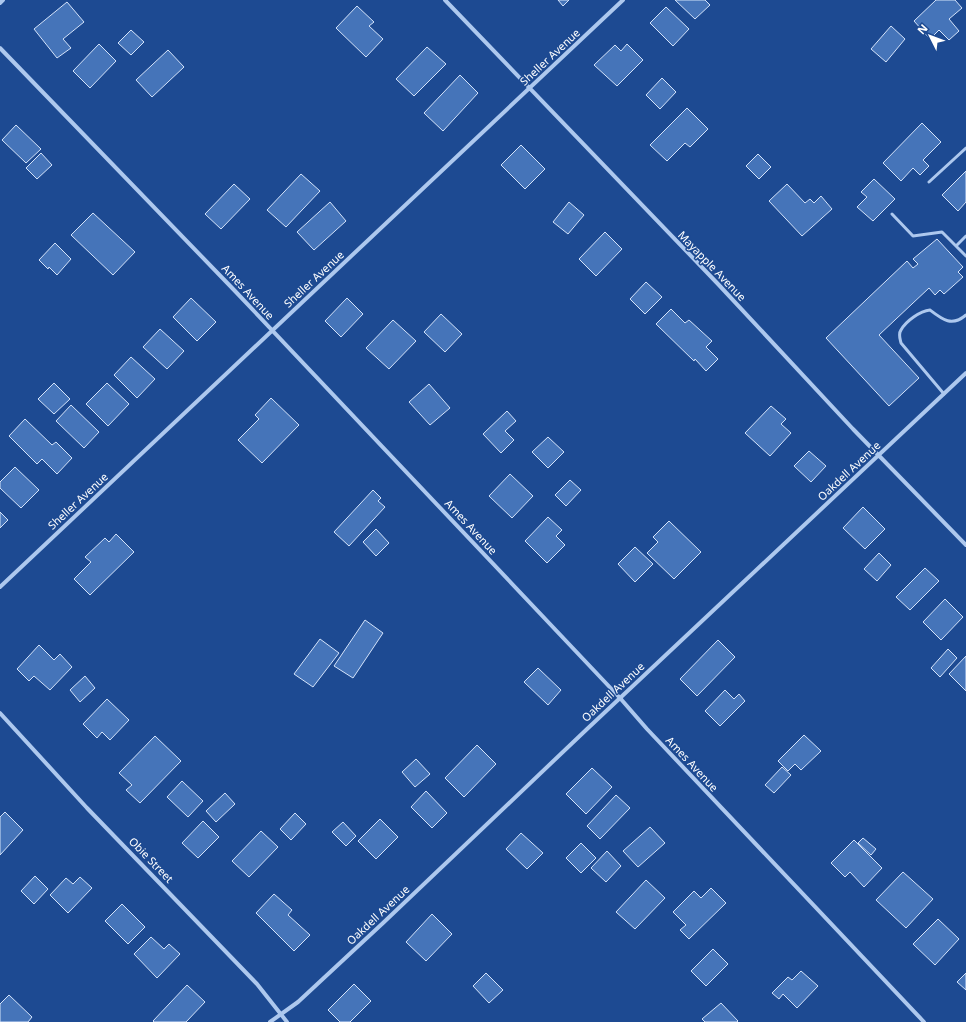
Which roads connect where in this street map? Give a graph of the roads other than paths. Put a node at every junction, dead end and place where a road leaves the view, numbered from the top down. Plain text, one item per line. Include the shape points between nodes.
1 (3, 0) edge
2 (445, 0) edge
3 (623, 0) edge
4 (0, 3) edge
5 (0, 48) edge
6 (529, 88) junction
7 (966, 148) edge
8 (928, 182) dead end
9 (892, 214) dead end
10 (966, 236) edge
11 (956, 246) junction
12 (966, 256) edge
13 (966, 315) edge
14 (272, 331) junction
15 (966, 373) edge
16 (944, 394) junction
17 (879, 455) junction
18 (966, 545) edge
19 (0, 587) edge
20 (620, 698) junction
21 (0, 713) edge
22 (281, 1015) junction
23 (270, 1022) edge
24 (287, 1022) edge
25 (924, 1022) edge

1 - 4 street
2 - 6 street, Mayapple Avenue
3 - 6 street, Sheller Avenue
5 - 14 street, Ames Avenue
6 - 14 street, Sheller Avenue
6 - 17 street, Mayapple Avenue
7 - 8 lane
9 - 11 lane via 913,236 942,232
10 - 11 lane
11 - 12 lane
13 - 16 lane via 960,321 952,322 930,310 923,310 908,322 899,335 901,343
14 - 19 street, Sheller Avenue
14 - 20 street, Ames Avenue
15 - 16 street, Oakdell Avenue
16 - 17 street, Oakdell Avenue
17 - 18 street, Mayapple Avenue
17 - 20 street, Oakdell Avenue
20 - 22 street, Oakdell Avenue via 383,923
20 - 25 street, Ames Avenue
21 - 22 street, Obie Street via 251,978
22 - 23 street, Oakdell Avenue
22 - 24 street, Obie Street

